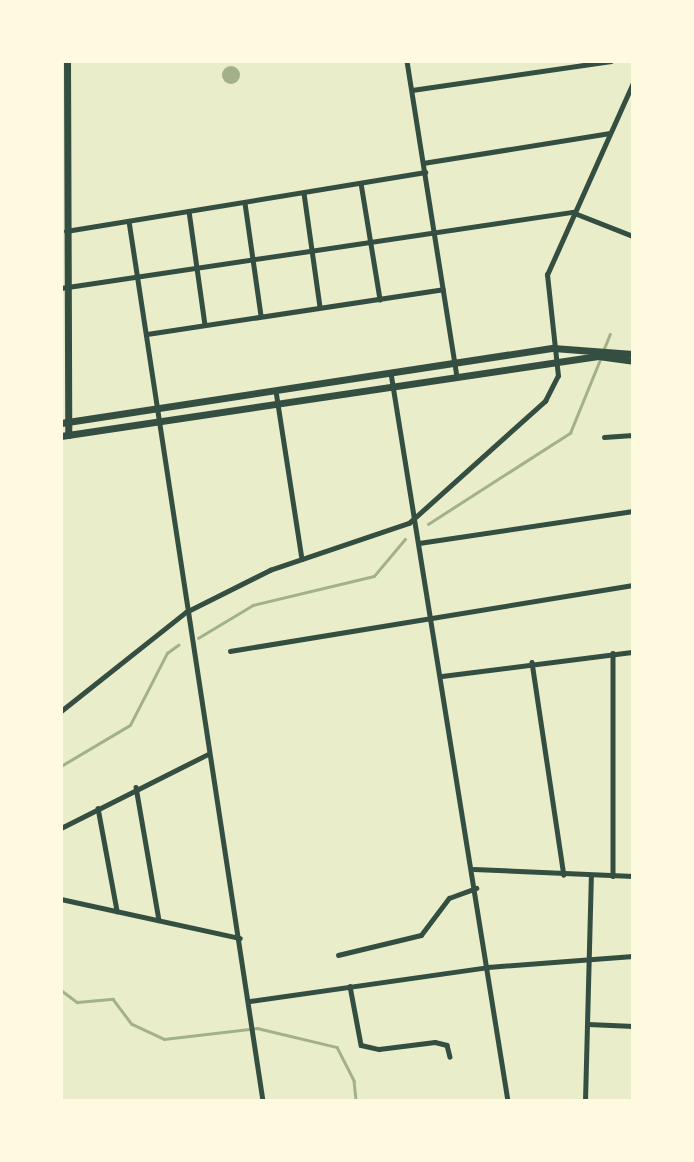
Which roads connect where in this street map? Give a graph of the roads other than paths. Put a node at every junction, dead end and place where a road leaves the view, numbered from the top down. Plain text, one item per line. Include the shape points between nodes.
1 (67, 61) edge
2 (407, 61) edge
3 (611, 61) edge
4 (633, 83) edge
5 (412, 90) junction
6 (610, 132) junction
7 (423, 163) junction
8 (425, 173) junction
9 (361, 183) junction
10 (304, 193) junction
11 (246, 202) junction
12 (189, 211) junction
13 (572, 212) junction
14 (129, 221) junction
15 (65, 231) junction
16 (434, 233) junction
17 (633, 236) edge
18 (372, 241) junction
19 (312, 249) junction
20 (254, 258) junction
21 (196, 268) junction
22 (138, 278) junction
23 (63, 288) edge
24 (443, 289) junction
25 (380, 299) junction
26 (320, 307) junction
27 (261, 316) junction
28 (205, 325) junction
29 (146, 334) junction
30 (63, 347) edge
31 (553, 348) junction
32 (606, 353) junction
33 (633, 354) edge
34 (633, 361) edge
35 (455, 362) junction
36 (556, 362) junction
37 (390, 371) junction
38 (457, 376) junction
39 (393, 386) junction
40 (276, 390) junction
41 (276, 403) junction
42 (158, 409) junction
43 (160, 421) junction
44 (64, 423) edge
45 (65, 435) edge
46 (633, 435) edge
47 (604, 437) dead end
48 (633, 511) edge
49 (416, 515) junction
50 (419, 543) junction
51 (302, 559) junction
52 (633, 585) edge
53 (186, 612) junction
54 (431, 613) junction
55 (230, 651) dead end
56 (633, 652) edge
57 (613, 653) junction
58 (532, 662) junction
59 (442, 676) junction
60 (61, 711) edge
61 (208, 754) junction
62 (136, 787) junction
63 (98, 808) junction
64 (61, 828) edge
65 (474, 869) junction
66 (564, 875) junction
67 (591, 876) junction
68 (614, 876) junction
69 (633, 876) edge
70 (476, 888) junction
71 (61, 899) edge
72 (117, 911) junction
73 (159, 920) junction
74 (240, 938) junction
75 (338, 955) dead end
76 (590, 955) junction
77 (633, 956) edge
78 (488, 967) junction
79 (350, 986) junction
80 (250, 1001) junction
81 (589, 1024) junction
82 (633, 1026) edge
83 (450, 1057) dead end
84 (263, 1101) edge
85 (508, 1101) edge
86 (585, 1101) edge

1 - 15 main road
2 - 5 street
3 - 5 street
4 - 6 street
5 - 7 street
6 - 7 street
6 - 13 street
7 - 8 street
8 - 9 street
8 - 16 street
9 - 10 street
9 - 18 street
10 - 11 street
10 - 19 street
11 - 12 street
11 - 20 street
12 - 14 street
12 - 21 street
13 - 16 street
13 - 17 street
13 - 31 street via 547,275
14 - 15 street
14 - 22 street
15 - 23 main road
16 - 18 street
16 - 24 street
18 - 19 street
18 - 25 street
19 - 20 street
19 - 26 street
20 - 21 street
20 - 27 street
21 - 22 street
21 - 28 street
22 - 23 street
22 - 29 street
23 - 30 main road
24 - 25 street
24 - 35 street
25 - 26 street
26 - 27 street
27 - 28 street
28 - 29 street
29 - 42 street
30 - 44 main road
31 - 32 main road via 592,347
31 - 35 main road
31 - 36 street
32 - 33 main road
32 - 34 main road
32 - 36 main road
35 - 37 main road
35 - 38 street
36 - 38 main road
36 - 49 street via 558,376 545,401
37 - 39 street
37 - 40 main road
38 - 39 main road
39 - 41 main road
39 - 49 street
40 - 41 street
40 - 42 main road
41 - 43 main road
41 - 51 street
42 - 43 street
42 - 44 main road
43 - 45 main road
43 - 53 street
44 - 45 main road
46 - 47 street
48 - 50 street
49 - 50 street
49 - 51 street via 378,535
50 - 54 street
51 - 53 street
52 - 54 street
53 - 60 street
53 - 61 street
54 - 55 street
54 - 59 street
56 - 57 street
57 - 58 street
57 - 68 street
58 - 59 street
58 - 66 street
59 - 65 street
61 - 62 street
61 - 74 street
62 - 63 street
62 - 73 street
63 - 64 street
63 - 72 street
65 - 66 street
65 - 70 street
66 - 67 street
67 - 68 street
67 - 76 street
68 - 69 street
70 - 75 street via 449,898 421,935
70 - 78 street
71 - 72 street
72 - 73 street
73 - 74 street
74 - 80 street
76 - 77 street
76 - 78 street
76 - 81 street
78 - 79 street
78 - 85 street
79 - 80 street
79 - 83 street via 360,1045 435,1042 447,1045
80 - 84 street
81 - 82 street
81 - 86 street

